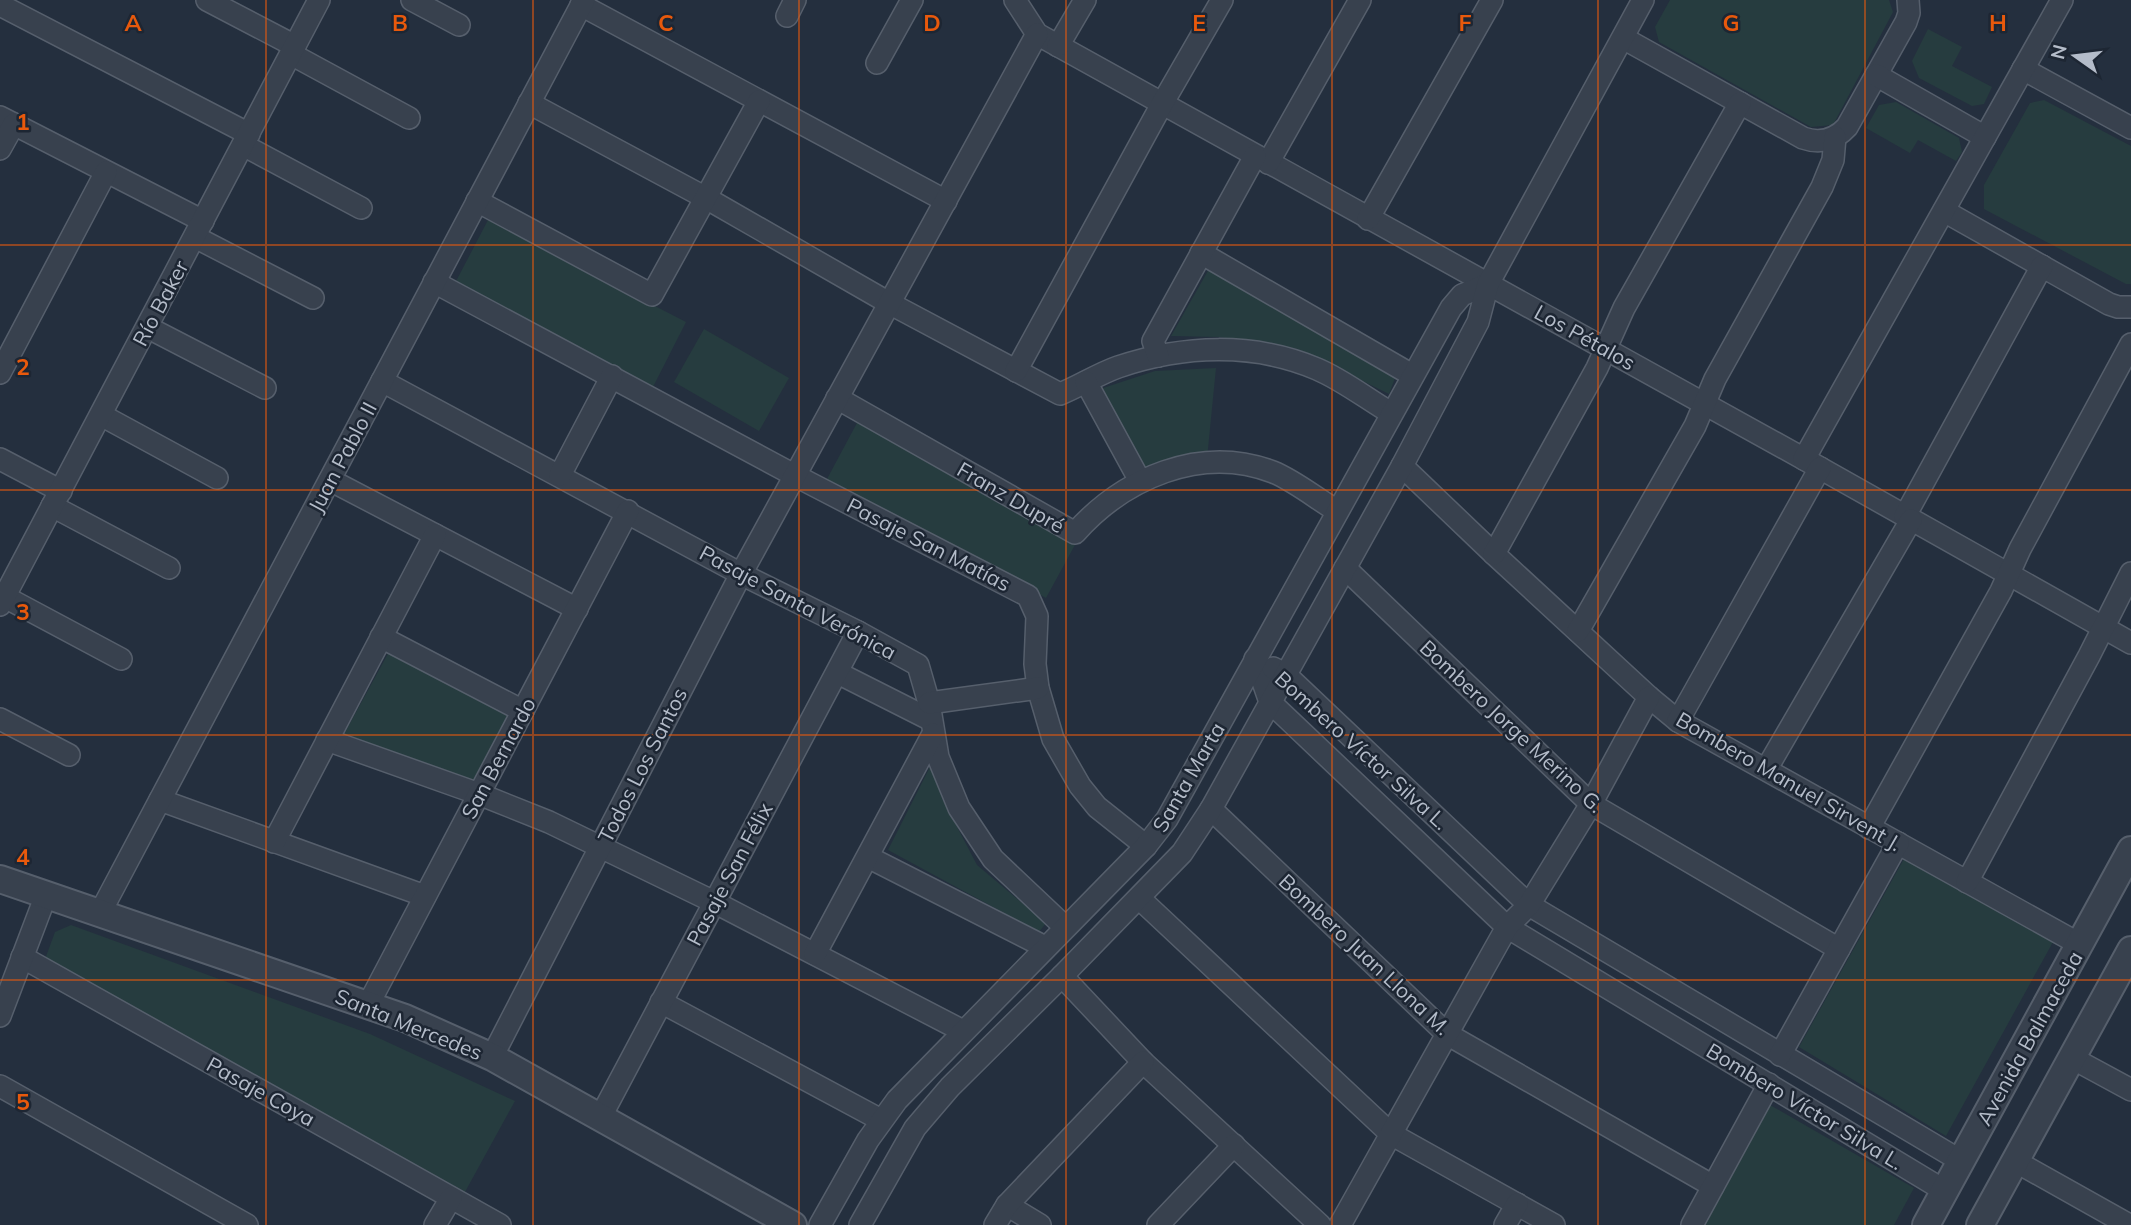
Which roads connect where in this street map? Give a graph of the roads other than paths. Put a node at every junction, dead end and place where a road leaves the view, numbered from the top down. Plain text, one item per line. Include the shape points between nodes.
1 (207, 0) edge
2 (319, 0) edge
3 (412, 0) edge
4 (912, 0) edge
5 (1015, 0) edge
6 (1084, 0) edge
7 (1222, 0) edge
8 (1360, 0) edge
9 (1492, 0) edge
10 (1643, 0) edge
11 (2062, 0) edge
12 (582, 2) edge
13 (1911, 2) edge
14 (0, 5) edge
15 (459, 25) dead end
16 (1037, 34) junction
17 (1623, 38) junction
18 (1058, 46) junction
19 (293, 50) junction
20 (877, 63) dead end
21 (2023, 69) junction
22 (1876, 75) junction
23 (759, 101) junction
24 (529, 103) junction
25 (1740, 103) junction
26 (1162, 104) junction
27 (409, 118) dead end
28 (7, 120) edge
29 (2129, 122) edge
30 (1835, 137) junction
31 (1985, 137) junction
32 (246, 140) junction
33 (0, 149) edge
34 (1261, 159) junction
35 (106, 172) junction
36 (706, 198) junction
37 (477, 201) junction
38 (946, 201) junction
39 (361, 208) dead end
40 (1944, 211) junction
41 (1368, 219) junction
42 (198, 229) junction
43 (1201, 253) junction
44 (2042, 266) junction
45 (434, 282) junction
46 (1488, 284) junction
47 (313, 298) dead end
48 (889, 303) junction
49 (2131, 307) edge
50 (147, 327) junction
51 (2131, 344) edge
52 (1605, 349) junction
53 (1158, 356) junction
54 (1016, 371) junction
55 (0, 373) edge
56 (1412, 375) junction
57 (612, 376) junction
58 (382, 381) junction
59 (1086, 382) junction
60 (265, 388) dead end
61 (837, 398) junction
62 (1704, 404) junction
63 (1391, 413) junction
64 (101, 415) junction
65 (0, 459) edge
66 (1812, 464) junction
67 (1402, 466) junction
68 (560, 475) junction
69 (794, 475) junction
70 (217, 478) dead end
71 (330, 480) junction
72 (1140, 481) junction
73 (56, 498) junction
74 (628, 512) junction
75 (1337, 512) junction
76 (1908, 518) junction
77 (435, 535) junction
78 (1494, 554) junction
79 (169, 568) dead end
80 (1345, 568) junction
81 (2131, 573) edge
82 (741, 574) junction
83 (2009, 575) junction
84 (4, 590) edge
85 (577, 609) junction
86 (2103, 628) junction
87 (1578, 631) junction
88 (858, 632) junction
89 (381, 637) junction
90 (2131, 643) edge
91 (121, 659) dead end
92 (1255, 659) junction
93 (838, 673) junction
94 (1285, 674) junction
95 (1038, 688) junction
96 (1649, 697) junction
97 (1270, 702) junction
98 (523, 710) junction
99 (0, 719) edge
100 (931, 719) junction
101 (1678, 720) junction
102 (327, 740) junction
103 (69, 755) dead end
104 (1767, 768) junction
105 (479, 794) junction
106 (160, 800) junction
107 (1591, 804) junction
108 (1211, 809) junction
109 (1869, 828) junction
110 (274, 842) junction
111 (1898, 843) junction
112 (1146, 846) junction
113 (600, 847) junction
114 (2131, 850) edge
115 (868, 857) junction
116 (0, 879) edge
117 (1967, 882) junction
118 (46, 895) junction
119 (425, 896) junction
120 (1139, 898) junction
121 (714, 902) junction
122 (1529, 905) junction
123 (100, 913) junction
124 (1065, 927) junction
125 (1507, 927) junction
126 (2081, 945) junction
127 (1045, 947) junction
128 (1839, 949) junction
129 (2131, 950) edge
130 (815, 954) junction
131 (22, 957) junction
132 (1062, 976) junction
133 (661, 1002) junction
134 (368, 1005) junction
135 (0, 1016) edge
136 (963, 1031) junction
137 (1447, 1034) junction
138 (1780, 1055) junction
139 (492, 1057) junction
140 (2072, 1058) junction
141 (1143, 1062) junction
142 (1769, 1084) junction
143 (0, 1086) edge
144 (2131, 1090) edge
145 (600, 1118) junction
146 (881, 1120) junction
147 (1391, 1134) junction
148 (1234, 1145) junction
149 (1961, 1161) junction
150 (2015, 1161) junction
151 (1713, 1186) junction
152 (1945, 1191) junction
153 (451, 1198) junction
154 (1517, 1204) junction
155 (1007, 1205) junction
156 (247, 1225) edge
157 (435, 1225) edge
158 (500, 1225) edge
159 (793, 1225) edge
160 (820, 1225) edge
161 (860, 1225) edge
162 (995, 1225) edge
163 (1040, 1225) edge
164 (1158, 1225) edge
165 (1320, 1225) edge
166 (1340, 1225) edge
167 (1505, 1225) edge
168 (1554, 1225) edge
169 (1692, 1225) edge
170 (1926, 1225) edge
171 (1980, 1225) edge
172 (2129, 1225) edge

1 - 19 street
2 - 19 street, Río Baker
3 - 15 street
4 - 20 street
5 - 16 street
6 - 18 street
7 - 26 street
8 - 34 street
9 - 41 street
10 - 17 street, Santa Marta
11 - 21 street
12 - 23 street
12 - 24 street, Juan Pablo II
13 - 22 street via 1906,22
14 - 32 street
16 - 18 street, Los Pétalos
16 - 38 street, Todos Los Santos
17 - 25 street
17 - 46 street, Santa Marta
18 - 26 street, Los Pétalos
19 - 27 street
19 - 32 street, Río Baker
21 - 29 street
21 - 31 street
22 - 30 street via 1847,127
22 - 31 street
23 - 36 street
23 - 38 street
24 - 36 street
24 - 37 street, Juan Pablo II
25 - 30 street via 1803,138 1820,141
25 - 52 street
26 - 34 street, Los Pétalos
26 - 54 street
28 - 33 street
28 - 35 street
30 - 62 street via 1833,160 1822,187
31 - 40 street
32 - 39 street
32 - 42 street, Río Baker
34 - 41 street, Los Pétalos
34 - 43 street
35 - 42 street
35 - 55 street
36 - 37 street via 652,295
36 - 48 street
37 - 45 street, Juan Pablo II
38 - 48 street, Todos Los Santos
40 - 44 street
40 - 66 street
41 - 46 street, Los Pétalos
42 - 47 street
42 - 50 street, Río Baker
43 - 53 street via 1153,341
43 - 56 street
44 - 49 street via 2109,304
44 - 76 street
45 - 57 street, Pasaje San Matías
45 - 58 street, Juan Pablo II
46 - 52 street, Los Pétalos
46 - 56 street, Santa Marta via 1462,295
46 - 67 street, Santa Marta via 1478,322
48 - 54 street
48 - 61 street, Todos Los Santos
50 - 60 street
50 - 64 street, Río Baker
51 - 83 street
52 - 62 street, Los Pétalos
52 - 78 street
53 - 59 street
53 - 63 street via 1229,350 1281,357 1319,370
54 - 59 street via 1060,394
56 - 63 street, Santa Marta
57 - 68 street
57 - 69 street, Pasaje San Matías
58 - 68 street, Pasaje Santa Verónica
58 - 71 street, Juan Pablo II
59 - 72 street
61 - 69 street, Todos Los Santos
61 - 72 street, Franz Dupré via 1075,533 1105,502
62 - 66 street, Los Pétalos
62 - 87 street
63 - 75 street, Santa Marta
64 - 70 street
64 - 73 street, Río Baker
65 - 73 street
66 - 76 street, Los Pétalos
66 - 101 street
67 - 78 street, Bombero Manuel Sirvent J.
67 - 80 street, Santa Marta
68 - 74 street, Pasaje Santa Verónica
69 - 82 street, Todos Los Santos
69 - 95 street, Pasaje San Matías via 1028,596 1037,616
71 - 77 street
71 - 106 street, Juan Pablo II
72 - 75 street, Franz Dupré via 1188,466 1238,464 1275,473
73 - 79 street
73 - 84 street, Río Baker
74 - 82 street, Pasaje Santa Verónica
74 - 85 street, San Bernardo
75 - 92 street, Santa Marta
76 - 83 street, Los Pétalos
76 - 104 street
77 - 85 street
77 - 89 street
78 - 87 street, Bombero Manuel Sirvent J.
80 - 94 street, Santa Marta
80 - 107 street, Bombero Jorge Merino G.
81 - 86 street
82 - 88 street, Pasaje Santa Verónica
82 - 113 street, Todos Los Santos
83 - 86 street, Los Pétalos
83 - 109 street
84 - 91 street
85 - 98 street, San Bernardo
86 - 90 street, Los Pétalos
86 - 117 street
87 - 96 street, Bombero Manuel Sirvent J.
88 - 93 street, Pasaje San Félix
88 - 100 street, Pasaje Santa Verónica via 918,665
89 - 98 street
89 - 102 street
92 - 94 street, Bombero Víctor Silva L.
92 - 97 street, Bombero Víctor Silva L.
92 - 112 street, Santa Marta via 1167,819
93 - 100 street
93 - 121 street, Pasaje San Félix
94 - 97 street, Santa Marta
94 - 122 street, Bombero Víctor Silva L.
95 - 100 street
95 - 112 street, Pasaje San Matías via 1053,739 1080,786 1097,807
96 - 101 street, Bombero Manuel Sirvent J.
96 - 107 street
97 - 108 street, Santa Marta
97 - 125 street, Bombero Víctor Silva L.
98 - 105 street, San Bernardo
99 - 103 street
100 - 115 street
100 - 124 street, Pasaje Santa Verónica via 946,780 975,835 993,859
101 - 104 street, Bombero Manuel Sirvent J.
102 - 105 street
102 - 110 street
104 - 109 street, Bombero Manuel Sirvent J.
105 - 113 street
105 - 119 street, San Bernardo
106 - 110 street
106 - 123 street, Juan Pablo II
107 - 122 street
107 - 128 street, Bombero Jorge Merino G.
108 - 120 street, Santa Marta via 1182,853
108 - 137 street, Bombero Juan Llona M.
109 - 111 street, Bombero Manuel Sirvent J.
110 - 119 street
111 - 117 street, Bombero Manuel Sirvent J.
111 - 128 street
112 - 124 street, Santa Marta
113 - 121 street
113 - 139 street, Todos Los Santos
114 - 126 street, Avenida Balmaceda
115 - 127 street
115 - 130 street
116 - 118 street, Santa Mercedes
117 - 126 street, Bombero Manuel Sirvent J.
118 - 123 street, Santa Mercedes
118 - 131 street
119 - 134 street, San Bernardo
120 - 132 street, Santa Marta
120 - 147 street
121 - 130 street
121 - 133 street, Pasaje San Félix
122 - 125 street
122 - 138 street, Bombero Víctor Silva L.
123 - 134 street, Santa Mercedes
124 - 127 street, Santa Marta
125 - 137 street
125 - 142 street, Bombero Víctor Silva L.
126 - 149 street, Avenida Balmaceda
127 - 136 street, Santa Marta
128 - 138 street
129 - 140 street
130 - 136 street
131 - 135 street
131 - 153 street, Pasaje Coya
132 - 141 street
132 - 161 street, Santa Marta via 915,1128
133 - 145 street, Pasaje San Félix
133 - 146 street
134 - 139 street, Santa Mercedes
136 - 146 street, Santa Marta
137 - 147 street
137 - 151 street, Bombero Juan Llona M.
138 - 149 street, Bombero Víctor Silva L.
139 - 145 street, Santa Mercedes
140 - 144 street
140 - 150 street
141 - 148 street
141 - 155 street
142 - 151 street
142 - 152 street, Bombero Víctor Silva L.
143 - 156 street
145 - 159 street, Santa Mercedes
146 - 160 street, Santa Marta
147 - 154 street
147 - 166 street
148 - 164 street
148 - 165 street
149 - 152 street, Avenida Balmaceda
150 - 171 street
150 - 172 street
151 - 169 street
152 - 170 street, Avenida Balmaceda
153 - 157 street
153 - 158 street, Pasaje Coya
154 - 167 street
154 - 168 street
155 - 162 street
155 - 163 street

